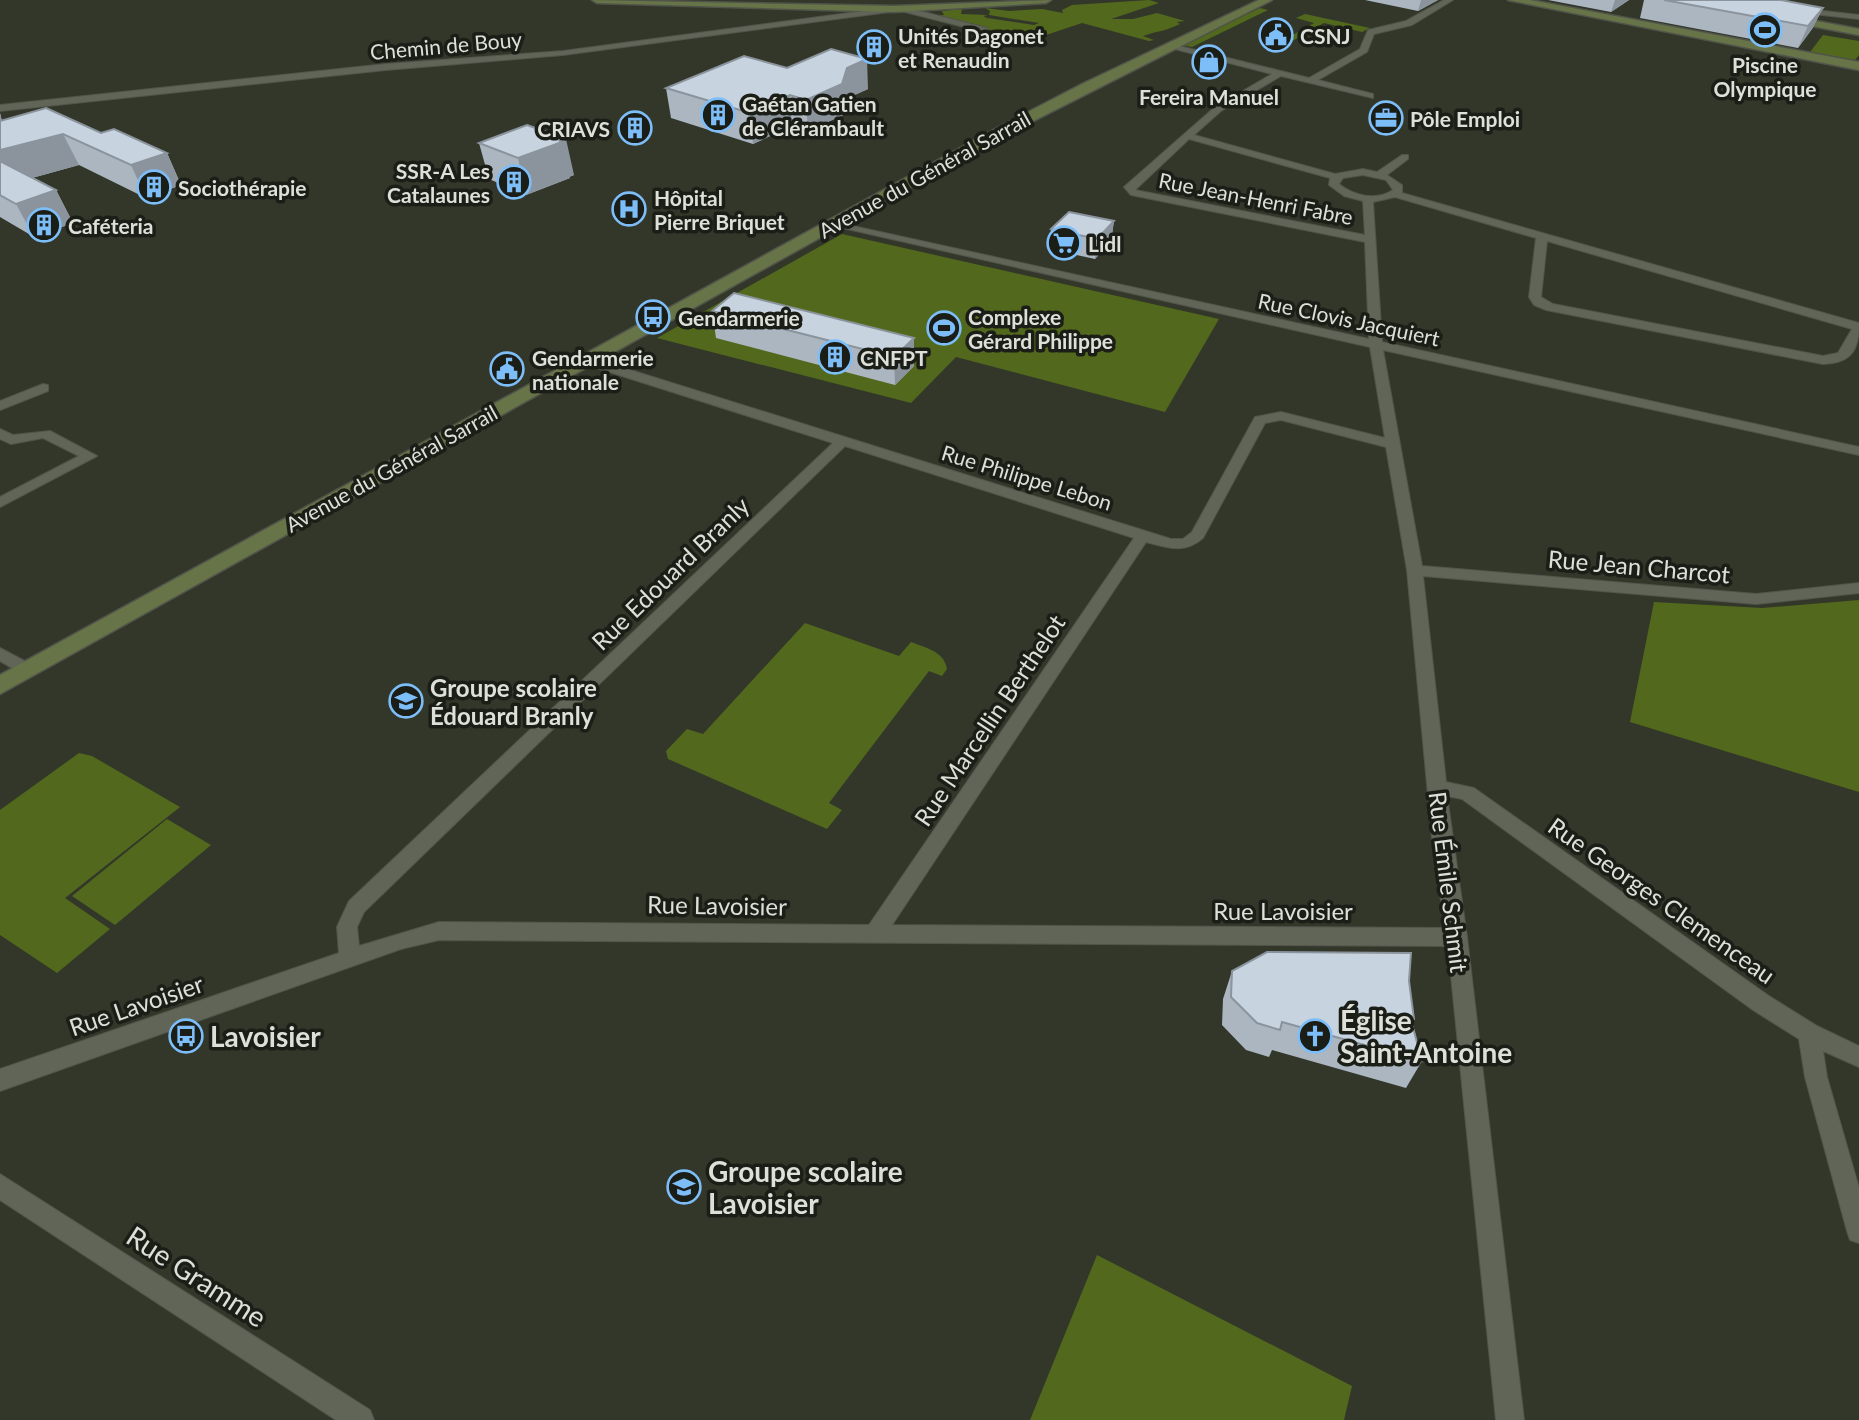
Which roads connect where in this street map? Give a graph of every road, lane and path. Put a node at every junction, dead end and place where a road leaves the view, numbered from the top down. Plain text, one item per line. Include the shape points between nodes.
1 (597, 0) edge
2 (1046, 0) edge
3 (1267, 0) edge
4 (1449, 0) edge
5 (1513, 0) edge
6 (1012, 1) edge
7 (734, 2) edge
8 (1781, 8) edge
9 (899, 9) junction
10 (950, 10) dead end
11 (1768, 15) edge
12 (975, 17) dead end
13 (1859, 17) edge
14 (1859, 32) edge
15 (969, 36) dead end
16 (1170, 45) junction
17 (1859, 66) edge
18 (1281, 72) junction
19 (1312, 80) junction
20 (1370, 96) dead end
21 (0, 108) edge
22 (1187, 136) junction
23 (1405, 157) dead end
24 (1380, 175) junction
25 (1336, 177) junction
26 (1394, 194) junction
27 (1368, 198) junction
28 (830, 225) junction
29 (1542, 237) junction
30 (1368, 239) junction
31 (1859, 327) edge
32 (1376, 346) junction
33 (585, 360) junction
34 (43, 388) dead end
35 (0, 406) edge
36 (0, 433) edge
37 (843, 441) junction
38 (1393, 444) junction
39 (1859, 451) edge
40 (0, 503) edge
41 (1143, 535) junction
42 (1415, 570) junction
43 (1859, 589) edge
44 (0, 654) edge
45 (28, 670) junction
46 (0, 686) edge
47 (1437, 787) junction
48 (875, 933) junction
49 (1457, 937) junction
50 (350, 958) junction
51 (1809, 1033) junction
52 (1859, 1057) edge
53 (0, 1080) edge
54 (0, 1186) edge
55 (1859, 1231) edge
56 (360, 1420) edge
57 (1510, 1420) edge

1 - 7 main road
2 - 6 main road
3 - 16 main road, Avenue du Général Sarrail
4 - 19 street via 1409,23 1371,32 1364,50
5 - 17 main road
6 - 9 main road
7 - 9 main road
8 - 13 street
9 - 15 street via 984,30
9 - 21 street, Chemin de Bouy via 563,53
10 - 12 street
11 - 14 main road
16 - 18 street
16 - 28 main road, Avenue du Général Sarrail
18 - 19 street
18 - 22 street, Rue Jean-Henri Fabre via 1218,109
19 - 20 street
22 - 25 street
22 - 30 street, Rue Jean-Henri Fabre via 1129,187 1131,192
23 - 24 street
24 - 25 street via 1354,172
24 - 26 street via 1398,187
25 - 27 street via 1333,181 1338,190
26 - 27 street
26 - 29 street
27 - 30 street
28 - 32 street, Rue Clovis Jacquiert
28 - 33 main road, Avenue du Général Sarrail
29 - 31 street
29 - 31 street via 1535,297 1550,307 1823,360 1844,357
30 - 32 street, Rue Jean-Henri Fabre
32 - 38 street, Rue Émile Schmit
32 - 39 street, Rue Clovis Jacquiert
33 - 37 street, Rue Philippe Lebon
33 - 45 main road, Avenue du Général Sarrail
34 - 35 street
36 - 40 street via 11,439 45,434 90,456
37 - 41 street, Rue Philippe Lebon
37 - 50 street, Rue Edouard Branly via 356,906 347,927
38 - 41 street, Rue Philippe Lebon via 1265,416 1192,541 1170,544
38 - 42 street, Rue Émile Schmit
41 - 48 street, Rue Marcellin Berthelot
42 - 43 street, Rue Jean Charcot via 1756,599
42 - 47 street, Rue Émile Schmit
44 - 45 street
45 - 46 main road, Avenue du Général Sarrail
47 - 49 street, Rue Émile Schmit
47 - 51 street, Rue Georges Clemenceau via 1467,793
48 - 49 street, Rue Lavoisier
48 - 50 street, Rue Lavoisier via 439,931
49 - 57 street, Rue Émile Schmit
50 - 53 street, Rue Lavoisier
51 - 52 street, Rue Georges Clemenceau
51 - 55 street via 1816,1077
54 - 56 street, Rue Gramme

